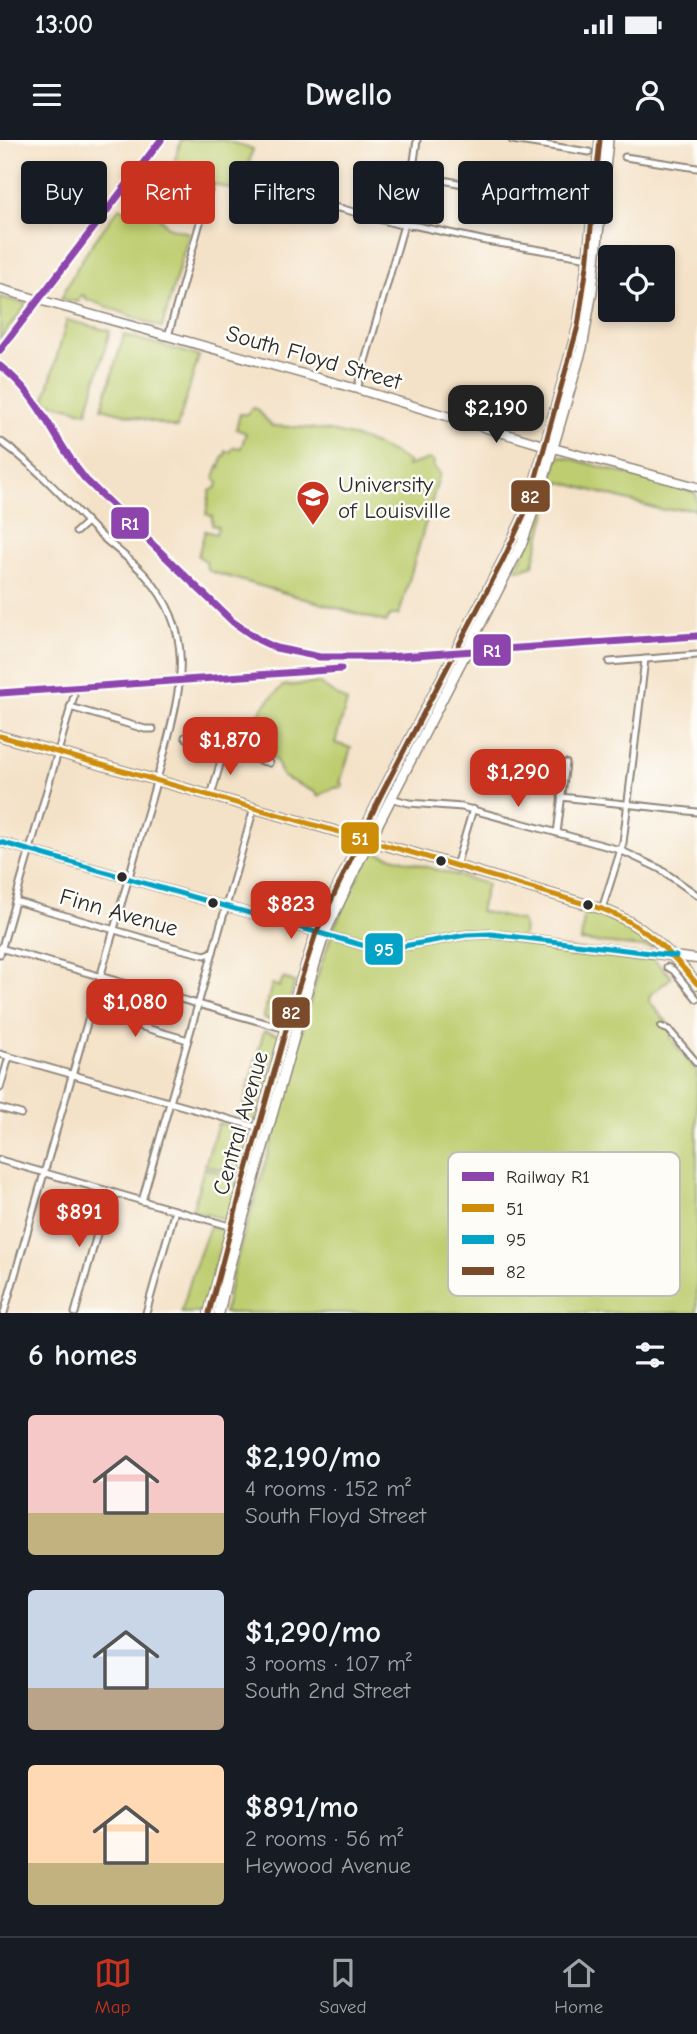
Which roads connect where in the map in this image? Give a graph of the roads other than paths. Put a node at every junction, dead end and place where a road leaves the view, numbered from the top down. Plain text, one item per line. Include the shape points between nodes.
1 (417, 140) edge
2 (512, 140) edge
3 (600, 140) edge
4 (608, 140) edge
5 (589, 152) dead end
6 (625, 157) dead end
7 (415, 161) edge
8 (697, 168) edge
9 (339, 209) edge
10 (200, 224) edge
11 (404, 225) junction
12 (592, 258) junction
13 (0, 289) edge
14 (168, 336) junction
15 (357, 389) junction
16 (0, 441) edge
17 (549, 447) junction
18 (697, 487) edge
19 (87, 522) junction
20 (76, 533) dead end
21 (697, 655) edge
22 (645, 659) junction
23 (609, 662) dead end
24 (74, 696) dead end
25 (71, 707) junction
26 (153, 729) dead end
27 (0, 736) edge
28 (185, 737) dead end
29 (224, 750) junction
30 (57, 752) junction
31 (269, 763) dead end
32 (566, 764) dead end
33 (156, 780) junction
34 (211, 796) junction
35 (386, 797) junction
36 (561, 797) junction
37 (628, 804) junction
38 (254, 808) junction
39 (472, 809) junction
40 (697, 812) edge
41 (557, 833) junction
42 (365, 840) junction
43 (0, 842) edge
44 (620, 850) junction
45 (30, 851) junction
46 (456, 866) junction
47 (128, 879) junction
48 (697, 895) edge
49 (15, 901) junction
50 (226, 906) junction
51 (602, 909) junction
52 (113, 929) junction
53 (320, 934) junction
54 (1, 950) edge
55 (213, 952) junction
56 (673, 956) junction
57 (697, 959) edge
58 (667, 967) dead end
59 (693, 974) edge
60 (100, 977) junction
61 (697, 984) edge
62 (697, 999) edge
63 (198, 1004) junction
64 (90, 1012) junction
65 (662, 1027) dead end
66 (291, 1031) junction
67 (188, 1040) junction
68 (0, 1054) edge
69 (9, 1057) junction
70 (697, 1063) edge
71 (72, 1074) junction
72 (0, 1088) edge
73 (170, 1102) junction
74 (0, 1108) edge
75 (21, 1114) dead end
76 (263, 1129) junction
77 (0, 1160) edge
78 (44, 1173) junction
79 (109, 1191) junction
80 (142, 1201) junction
81 (175, 1210) junction
82 (235, 1228) junction
83 (4, 1313) edge
84 (75, 1313) edge
85 (146, 1313) edge
86 (209, 1313) edge
87 (219, 1313) edge

1 - 7 street
2 - 5 street
3 - 12 main road
4 - 12 main road
6 - 8 street
9 - 11 street
10 - 14 street
11 - 12 street
11 - 15 street
12 - 17 main road via 582,348
13 - 14 street, South Floyd Street
14 - 15 street, South Floyd Street
15 - 17 street, South Floyd Street
16 - 19 street via 30,464
17 - 18 street, South Floyd Street
17 - 35 main road, Central Avenue via 525,513
17 - 35 main road, Central Avenue via 536,507 522,543
19 - 20 street
19 - 33 street via 153,585 170,612 177,635 180,690
21 - 22 street
22 - 23 street
22 - 37 street
24 - 25 street
25 - 26 street
25 - 30 street
27 - 30 main road
28 - 29 street
29 - 31 street
29 - 34 street
30 - 33 main road
30 - 45 street
32 - 36 street
33 - 34 main road
33 - 47 street
34 - 38 main road
35 - 39 street
35 - 42 main road, Central Avenue
36 - 37 street
36 - 41 street
37 - 40 street
37 - 44 street
38 - 42 main road
38 - 50 street
39 - 41 street
39 - 46 street
41 - 44 street
42 - 46 main road
42 - 53 main road, Central Avenue
43 - 45 street
44 - 48 street via 660,869
44 - 51 street
45 - 47 street
45 - 49 street
46 - 51 main road
47 - 50 street
47 - 52 street
49 - 52 street, Finn Avenue
49 - 54 street
50 - 53 street
50 - 55 street
51 - 56 main road via 644,930
52 - 55 street, Finn Avenue via 205,955
52 - 60 street
53 - 56 street via 378,949 477,933
53 - 66 main road, Central Avenue
54 - 60 street
55 - 63 street
56 - 57 street
56 - 59 main road
58 - 62 street
59 - 61 main road
60 - 63 street
60 - 64 street
63 - 66 street
63 - 67 street
64 - 67 street
64 - 71 street
65 - 70 street
66 - 76 main road, Central Avenue
67 - 73 street
68 - 69 street
69 - 71 street
69 - 72 street
71 - 73 street
71 - 78 street
73 - 76 street
73 - 80 street
74 - 75 street
76 - 82 main road, Central Avenue
77 - 78 street
78 - 79 street
78 - 83 street
79 - 80 street
79 - 84 street
80 - 81 street
81 - 82 street
81 - 85 street
82 - 86 main road, Central Avenue
82 - 87 main road, Central Avenue

